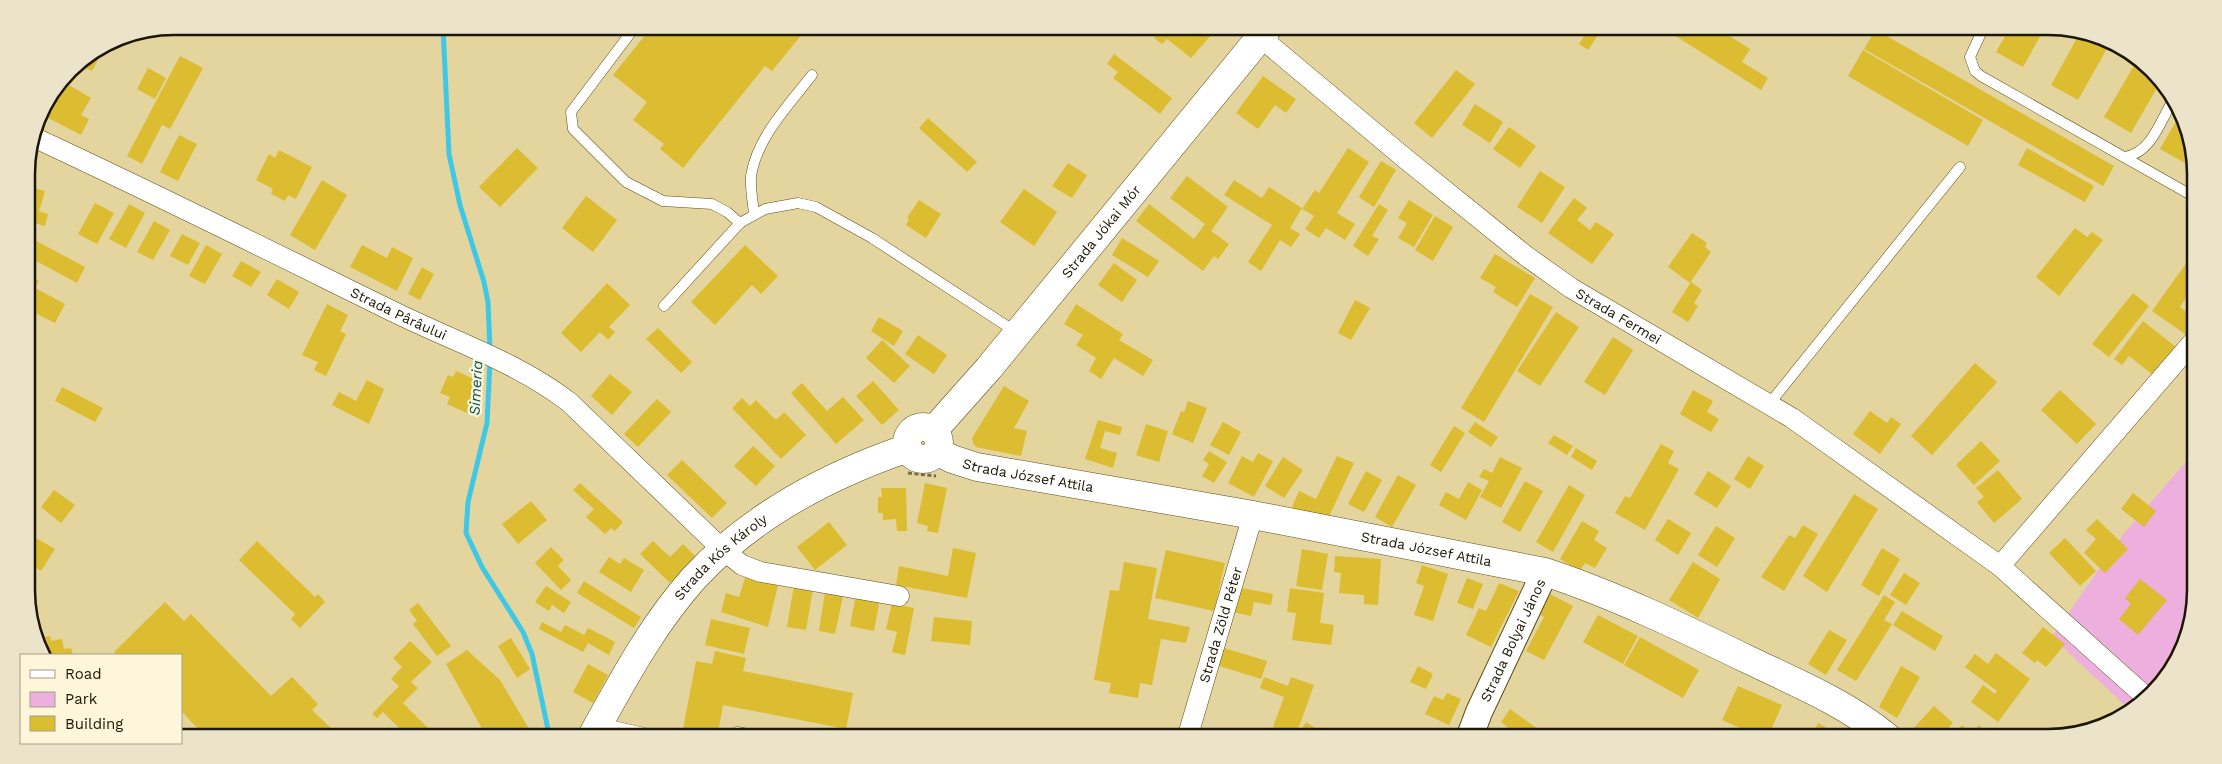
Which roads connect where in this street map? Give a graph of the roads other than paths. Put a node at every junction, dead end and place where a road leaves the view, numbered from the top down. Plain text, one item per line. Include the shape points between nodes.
1 (630, 35) edge
2 (1257, 35) edge
3 (1262, 35) edge
4 (1980, 35) edge
5 (812, 75) dead end
6 (2169, 107) edge
7 (40, 140) edge
8 (2125, 157) junction
9 (1960, 167) dead end
10 (2187, 193) edge
11 (754, 214) junction
12 (740, 223) junction
13 (664, 306) dead end
14 (1017, 333) junction
15 (2187, 349) edge
16 (1770, 403) junction
17 (936, 453) junction
18 (1253, 514) junction
19 (723, 550) junction
20 (2000, 566) junction
21 (1545, 572) junction
22 (898, 596) dead end
23 (2141, 693) edge
24 (596, 728) edge
25 (1190, 729) edge
26 (1473, 729) edge
27 (1875, 729) edge

1 - 12 lane via 571,112 573,130 626,182 664,201 712,204
2 - 14 main road, Strada Jókai Mór
3 - 16 street, Strada Fermei via 1408,160 1544,269
4 - 8 lane via 1970,56 1975,71
5 - 11 lane via 767,134 758,154 751,177
6 - 8 lane via 2148,144 2135,155
7 - 19 street, Strada Pârâului via 546,384 569,402
8 - 10 lane
9 - 16 lane
11 - 12 lane
11 - 14 lane via 798,203 816,207 872,238
12 - 13 lane
14 - 17 main road, Strada Jókai Mór
15 - 20 street
16 - 20 street, Strada Fermei
17 - 18 main road, Strada József Attila via 978,467
17 - 19 main road, Strada Kós Károly via 921,458 913,455 906,460 824,482 770,514
18 - 21 main road, Strada József Attila
18 - 25 street, Strada Zöld Péter
19 - 22 street, Strada Pârâului via 742,565 761,572
19 - 24 main road, Strada Kós Károly via 694,578 662,618
20 - 23 street, Strada Fermei
21 - 26 street, Strada Bolyai János
21 - 27 main road, Strada József Attila via 1783,676 1848,710

